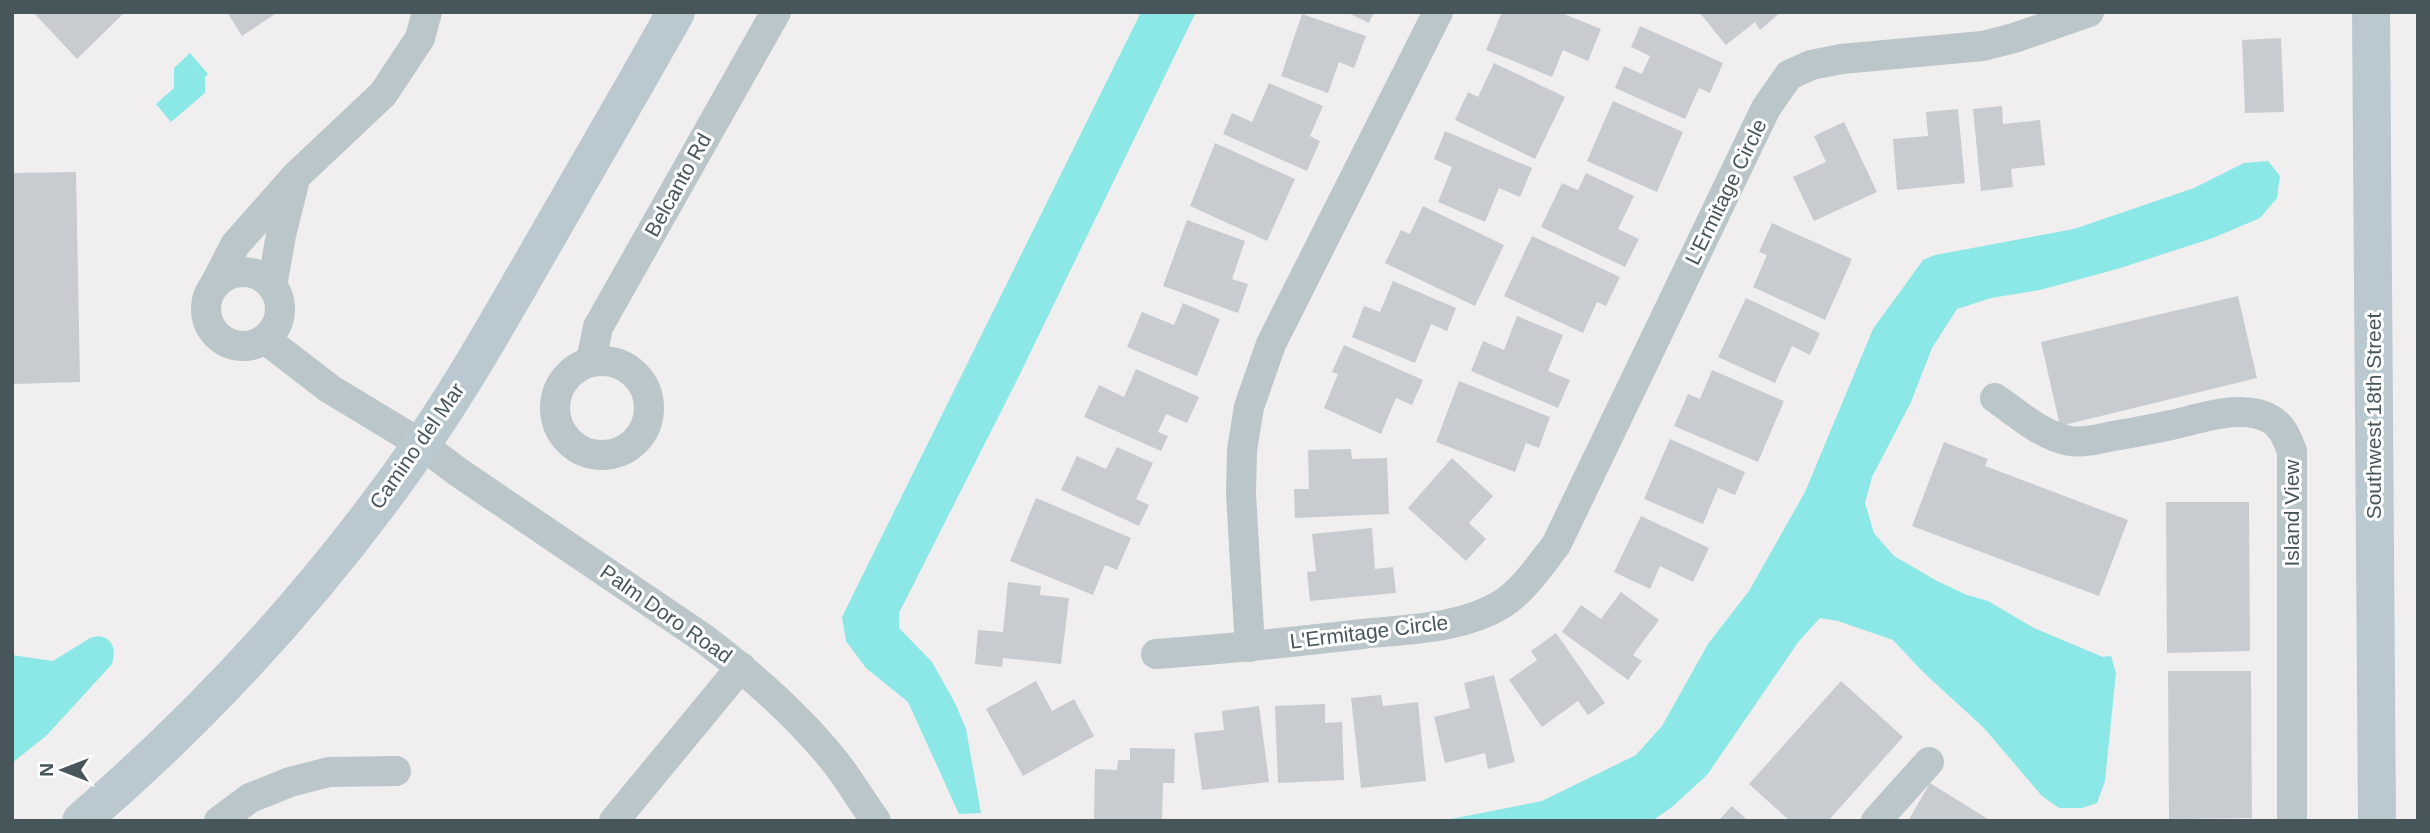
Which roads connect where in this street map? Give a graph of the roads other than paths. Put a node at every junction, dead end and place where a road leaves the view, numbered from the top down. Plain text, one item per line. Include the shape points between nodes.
1 (428, 12) edge
2 (676, 12) edge
3 (776, 12) edge
4 (1438, 12) edge
5 (2089, 12) edge
6 (2371, 12) edge
7 (296, 176) junction
8 (215, 284) junction
9 (272, 286) junction
10 (265, 338) junction
11 (591, 361) dead end
12 (1995, 398) dead end
13 (421, 444) junction
14 (1250, 647) junction
15 (1156, 654) dead end
16 (741, 667) junction
17 (1929, 762) dead end
18 (396, 771) dead end
19 (81, 821) edge
20 (219, 821) edge
21 (614, 821) edge
22 (876, 821) edge
23 (1876, 821) edge
24 (2292, 821) edge
25 (2377, 821) edge

1 - 7 street via 420,38 383,94
2 - 13 street, Camino del Mar via 479,355
3 - 11 street, Belcanto Rd via 598,327
4 - 14 street via 1271,344 1249,407 1241,494
5 - 14 street, L'Ermitage Circle via 1983,46 1841,59 1789,75 1766,108 1556,545 1523,585 1502,603 1456,622
6 - 25 street, Southwest 18th Street
7 - 8 street via 234,245
7 - 9 street
8 - 9 street via 223,276 245,271 256,273
8 - 10 street via 206,317 219,338 242,346
9 - 10 street via 280,305 279,318
10 - 13 street, Palm Doro Road via 330,389
12 - 24 street, Island View via 2033,425 2070,441 2233,413 2271,419 2285,433 2292,451
13 - 16 street, Palm Doro Road
13 - 19 street, Camino del Mar via 348,544 279,627 205,706
14 - 15 street, L'Ermitage Circle
16 - 21 street
16 - 22 street, Palm Doro Road via 836,763
17 - 23 street
18 - 20 street via 329,772 289,782 250,798

